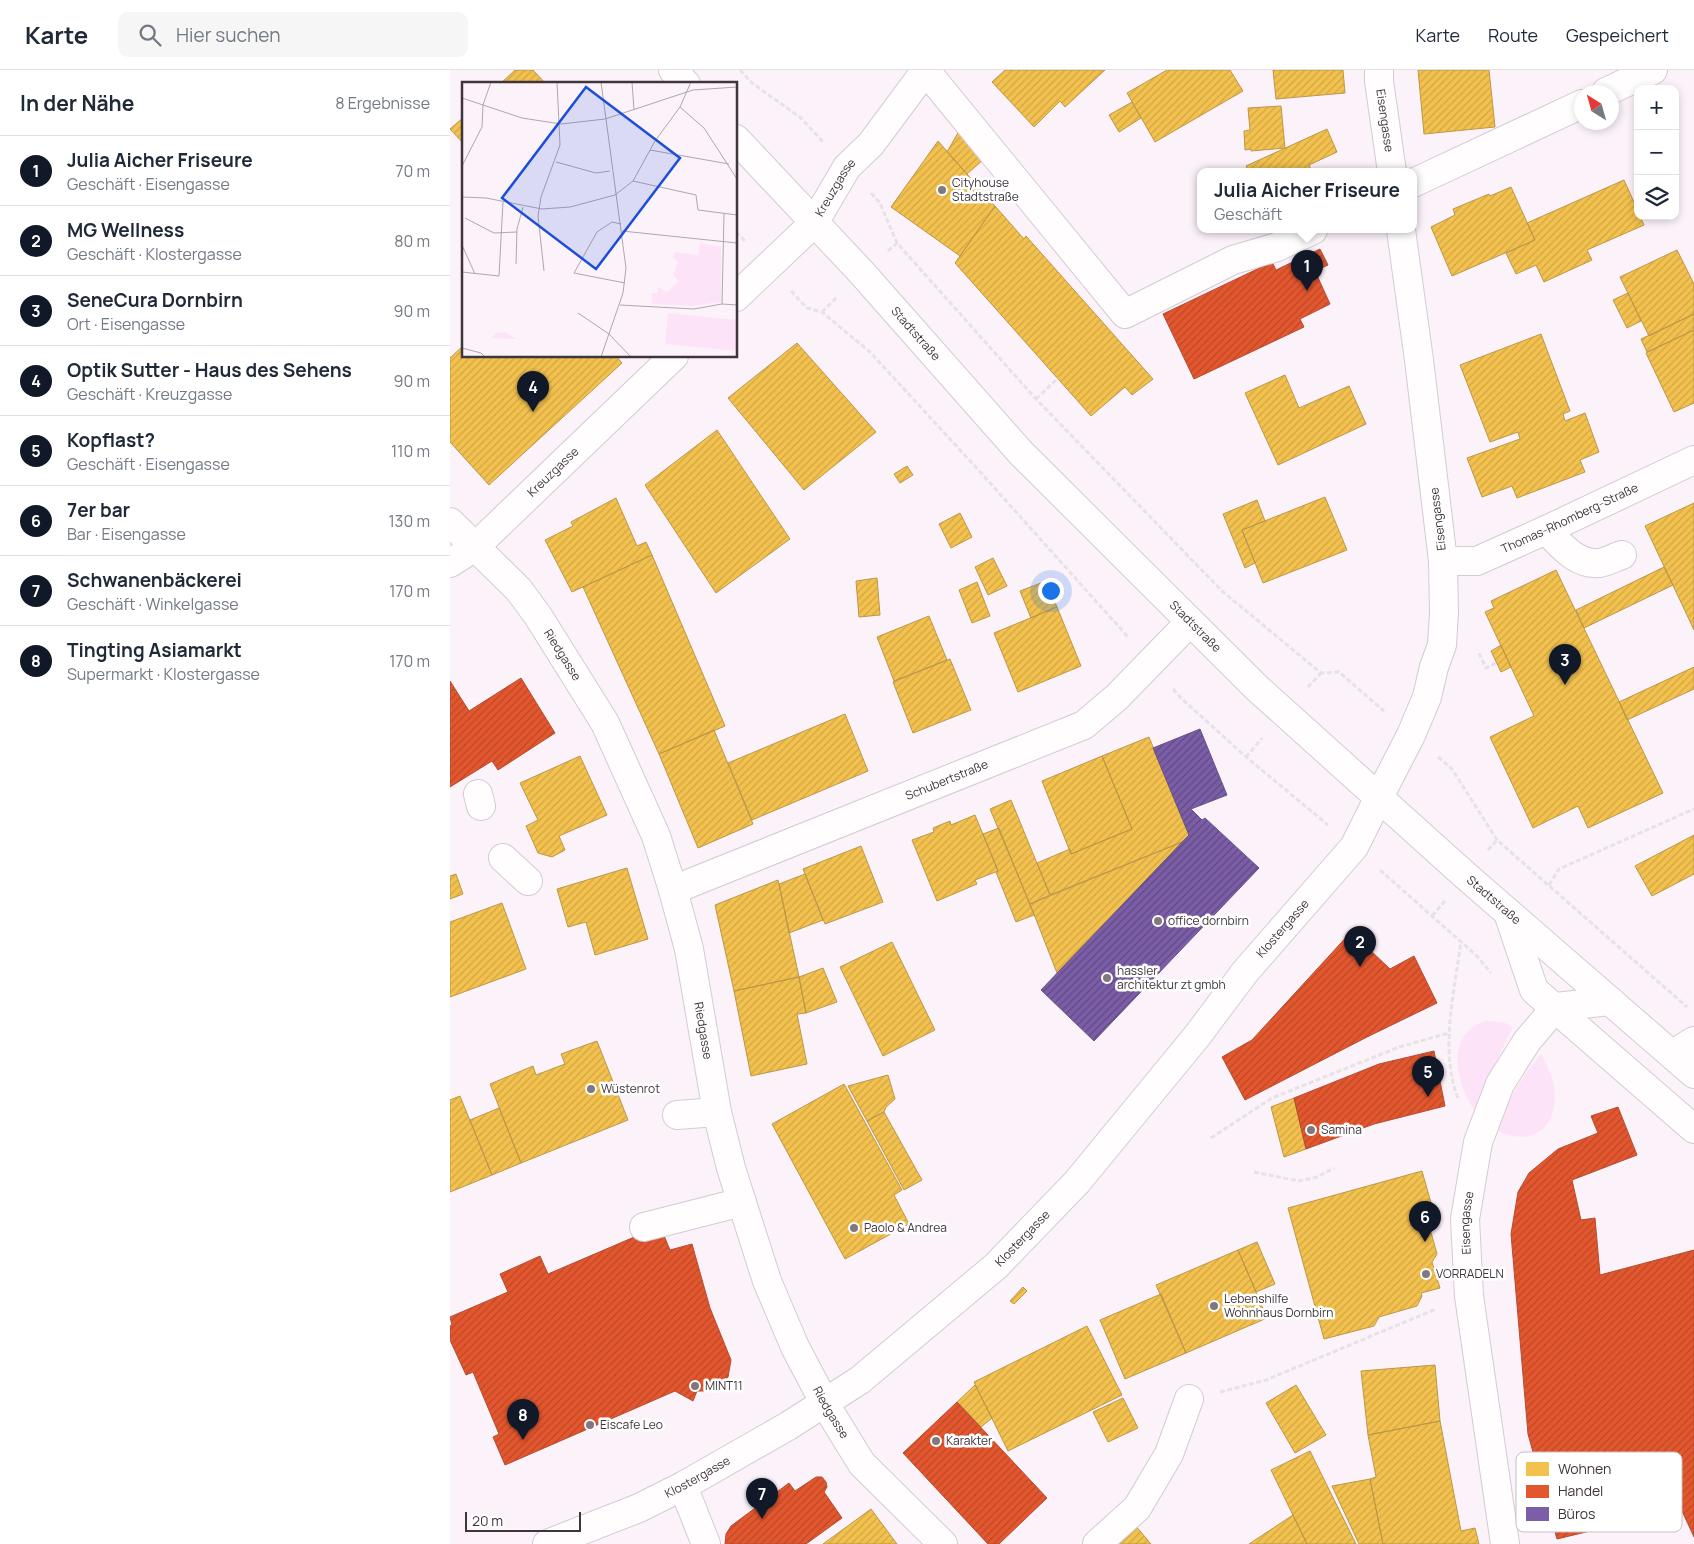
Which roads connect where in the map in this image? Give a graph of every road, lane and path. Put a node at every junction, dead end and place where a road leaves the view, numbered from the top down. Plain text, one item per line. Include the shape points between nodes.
1 (673, 70) edge
2 (740, 70) edge
3 (926, 70) edge
4 (1379, 70) edge
5 (1653, 70) edge
6 (684, 82) edge
7 (1619, 86) edge
8 (1574, 108) edge
9 (801, 118) dead end
10 (738, 140) edge
11 (1391, 168) edge
12 (1417, 182) edge
13 (880, 203) dead end
14 (814, 223) junction
15 (1307, 233) edge
16 (1401, 233) edge
17 (738, 295) edge
18 (808, 308) dead end
19 (672, 358) edge
20 (1058, 378) dead end
21 (1036, 399) junction
22 (1694, 460) edge
23 (450, 522) edge
24 (1546, 530) junction
25 (475, 546) junction
26 (1622, 555) dead end
27 (1443, 561) junction
28 (450, 563) edge
29 (1190, 622) junction
30 (1116, 624) dead end
31 (1479, 653) dead end
32 (1496, 663) dead end
33 (1339, 672) dead end
34 (1452, 769) dead end
35 (1379, 797) junction
36 (1694, 809) edge
37 (504, 858) dead end
38 (528, 882) dead end
39 (1549, 886) junction
40 (673, 890) junction
41 (1508, 913) junction
42 (1461, 941) dead end
43 (1610, 1001) junction
44 (1556, 1007) junction
45 (1694, 1013) edge
46 (1449, 1033) junction
47 (1683, 1048) edge
48 (1694, 1074) edge
49 (717, 1112) junction
50 (676, 1116) dead end
51 (1694, 1129) edge
52 (1211, 1138) dead end
53 (1478, 1142) junction
54 (1334, 1168) dead end
55 (1254, 1172) dead end
56 (742, 1202) junction
57 (644, 1227) dead end
58 (1469, 1296) junction
59 (1189, 1400) joint
60 (825, 1404) junction
61 (683, 1486) junction
62 (547, 1544) edge
63 (706, 1544) edge
64 (943, 1544) edge
65 (1097, 1544) edge
66 (1505, 1544) edge

1 - 6 street
2 - 9 path via 752,83
3 - 14 street, Kreuzgasse via 871,144 846,167
3 - 15 street via 1125,314 1234,260 1278,247
4 - 11 street, Eisengasse
5 - 7 street
8 - 12 street
10 - 14 street, Stadtstraße
13 - 21 path via 897,243
14 - 17 street, Kreuzgasse
14 - 29 street, Stadtstraße via 1021,452
16 - 27 street, Eisengasse
18 - 30 path via 822,312 870,352
19 - 25 street, Kreuzgasse
20 - 21 path
21 - 33 path via 1222,591 1321,673
22 - 24 street, Thomas-Rhomberg-Straße
23 - 25 street, Riedgasse
24 - 26 street via 1571,555 1584,562 1600,563
24 - 27 street, Thomas-Rhomberg-Straße via 1477,561
25 - 28 street, Kreuzgasse
25 - 40 street, Riedgasse via 529,603 604,723 656,836
27 - 35 street, Eisengasse via 1442,645 1427,697
29 - 35 street, Stadtstraße via 1284,714
29 - 40 street, Schubertstraße via 1117,698 1084,724
31 - 32 path via 1486,668
34 - 39 path via 1496,840
35 - 41 street, Stadtstraße
35 - 60 street, Klostergasse via 1354,847 1246,972 1077,1182 996,1266 860,1380
36 - 39 path via 1558,869
37 - 38 street
39 - 45 path
40 - 49 street, Riedgasse via 689,949
41 - 43 street, Stadtstraße
41 - 44 street via 1534,990
42 - 46 path
43 - 44 street
43 - 47 street, Stadtstraße
44 - 51 street
44 - 53 street, Eisengasse via 1527,1041 1500,1084
46 - 52 path via 1399,1046 1272,1098
46 - 53 path via 1448,1058 1454,1088
47 - 48 street, Stadtstraße
49 - 50 street
49 - 56 street, Riedgasse
53 - 58 street, Eisengasse via 1465,1218
54 - 55 path via 1317,1177 1299,1181
56 - 57 street
56 - 60 street, Riedgasse via 767,1281 795,1347
58 - 59 path via 1266,1380
58 - 66 street, Eisengasse
59 - 65 street via 1169,1454 1137,1508
60 - 61 street, Klostergasse
60 - 64 street, Riedgasse via 862,1464
61 - 62 street, Klostergasse via 639,1508
61 - 63 street

